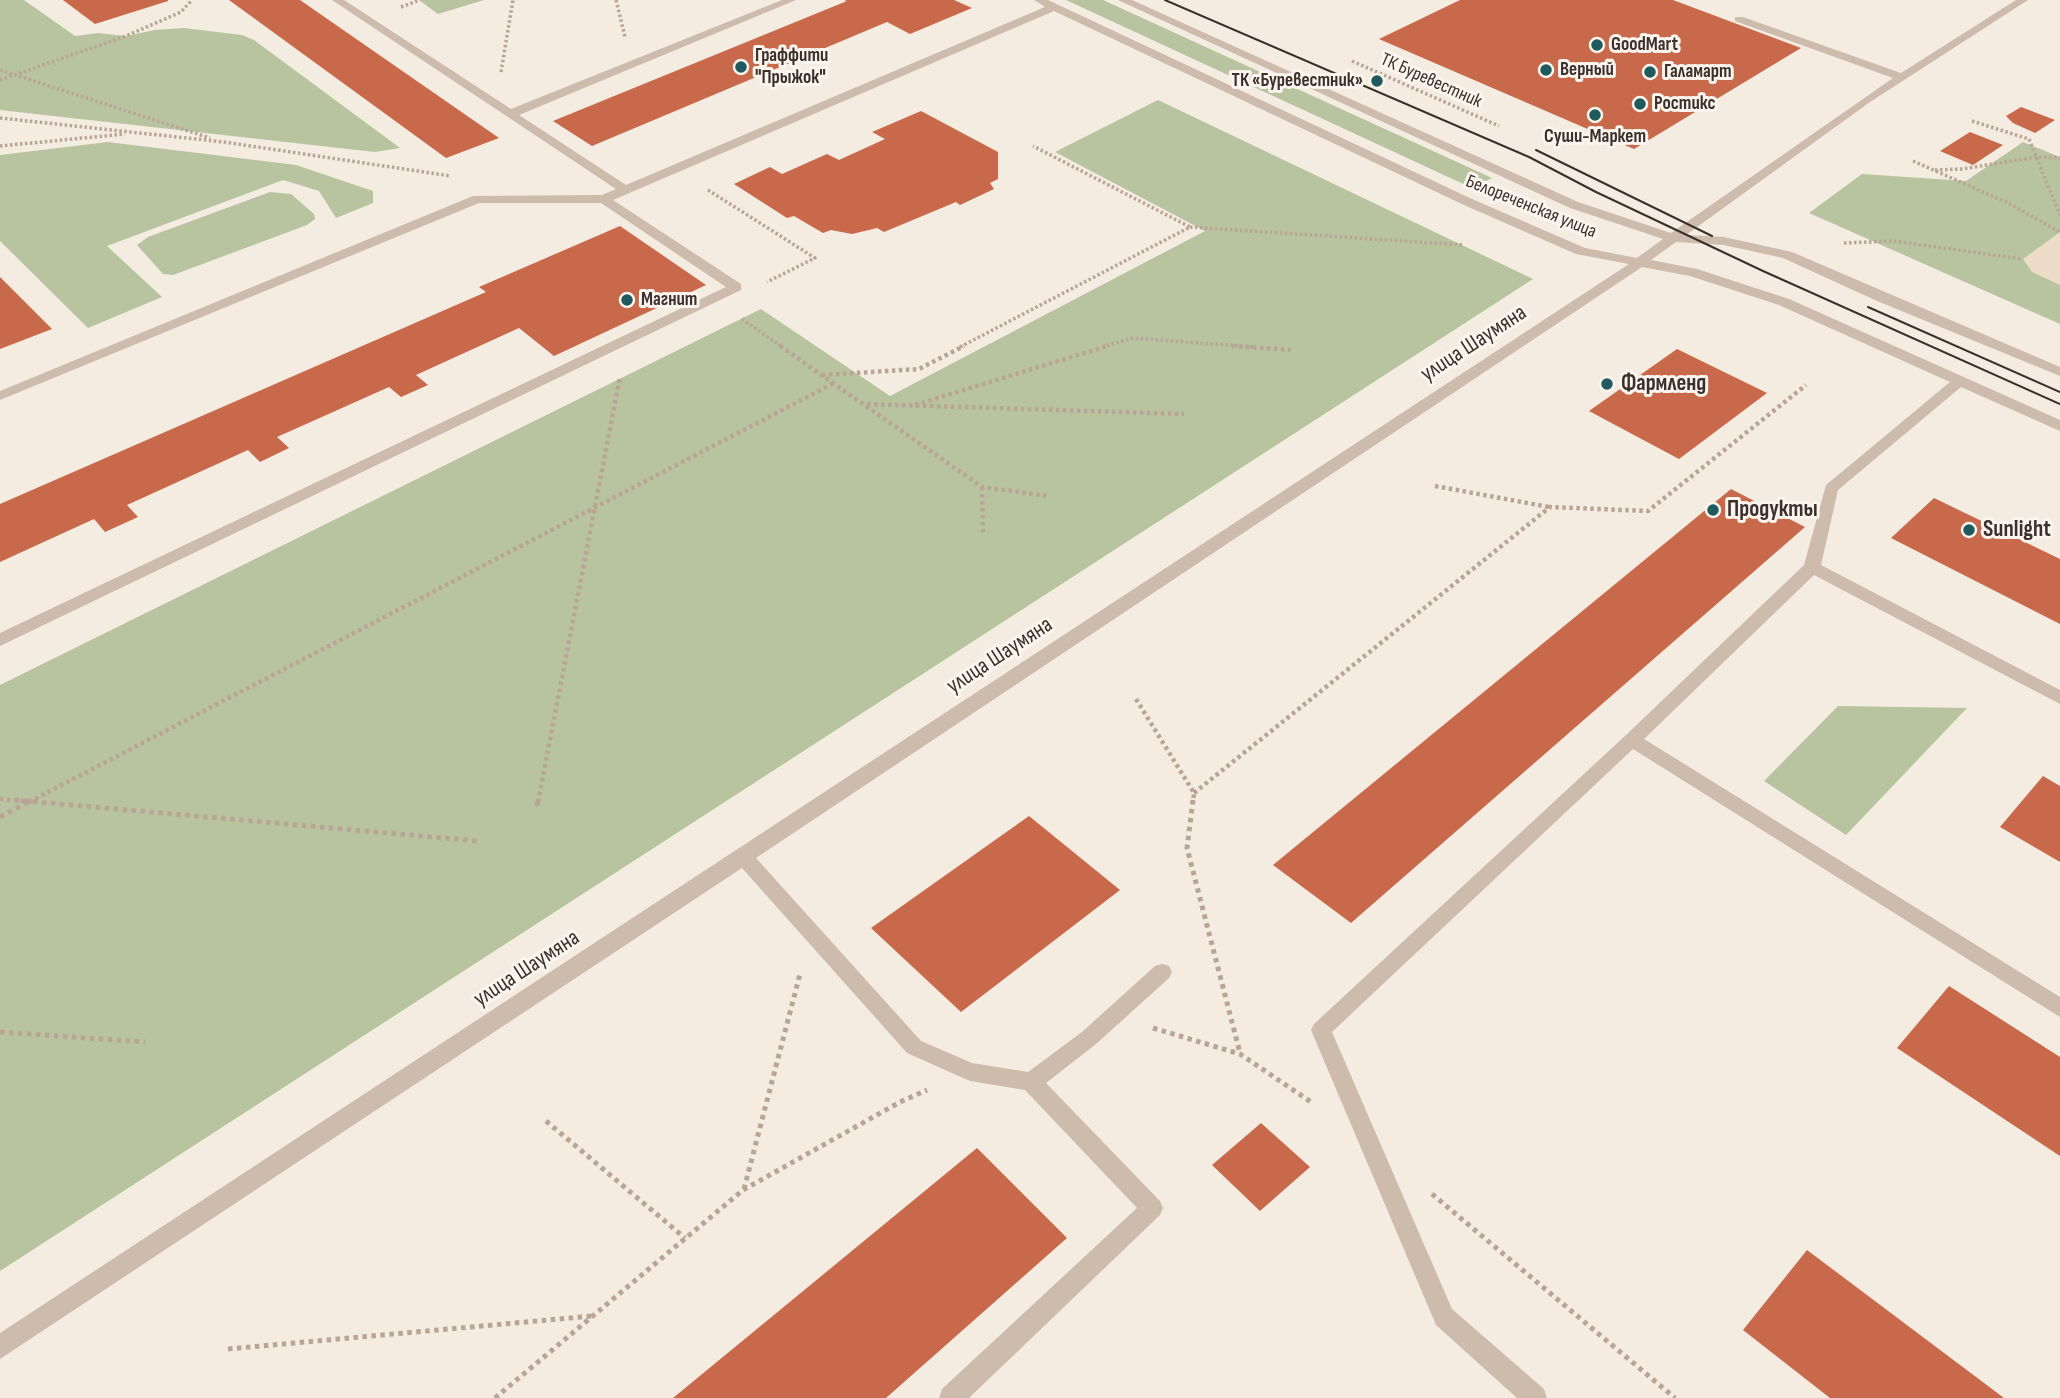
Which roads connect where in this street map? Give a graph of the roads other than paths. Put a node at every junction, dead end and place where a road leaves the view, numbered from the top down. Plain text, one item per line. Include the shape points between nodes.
1 (338, 0) edge
2 (791, 0) edge
3 (1039, 0) edge
4 (1123, 0) edge
5 (2023, 0) edge
6 (1054, 7) junction
7 (1739, 19) dead end
8 (1902, 77) junction
9 (510, 114) junction
10 (625, 190) junction
11 (604, 199) junction
12 (1674, 238) junction
13 (1638, 263) junction
14 (2060, 372) edge
15 (1961, 380) junction
16 (0, 396) edge
17 (2060, 426) edge
18 (1812, 567) junction
19 (0, 639) edge
20 (2060, 698) edge
21 (1632, 740) junction
22 (743, 856) junction
23 (1162, 972) dead end
24 (2060, 1008) edge
25 (1031, 1082) junction
26 (0, 1347) edge
27 (951, 1398) edge
28 (1535, 1398) edge

1 - 9 street
2 - 9 street
3 - 6 street, Белореченская улица
4 - 12 street, Белореченская улица via 1574,205 1629,227
5 - 8 street, улица Шаумяна
6 - 10 street
6 - 13 street, Белореченская улица via 1468,202 1581,251
7 - 8 street
8 - 12 street, улица Шаумяна
9 - 10 street
10 - 11 street
11 - 16 street via 477,199
11 - 19 street via 736,287 718,301 628,339
12 - 13 street, улица Шаумяна
12 - 14 street via 1724,241 1787,254
13 - 15 street, Белореченская улица via 1740,286
13 - 22 street, улица Шаумяна
15 - 17 street, Белореченская улица
15 - 18 street via 1831,488
18 - 20 street
18 - 21 street
21 - 24 street
21 - 28 street via 1321,1030 1444,1317
22 - 25 street via 914,1047 970,1072
22 - 26 street, улица Шаумяна
23 - 25 street via 1089,1038
25 - 27 street via 1152,1208

